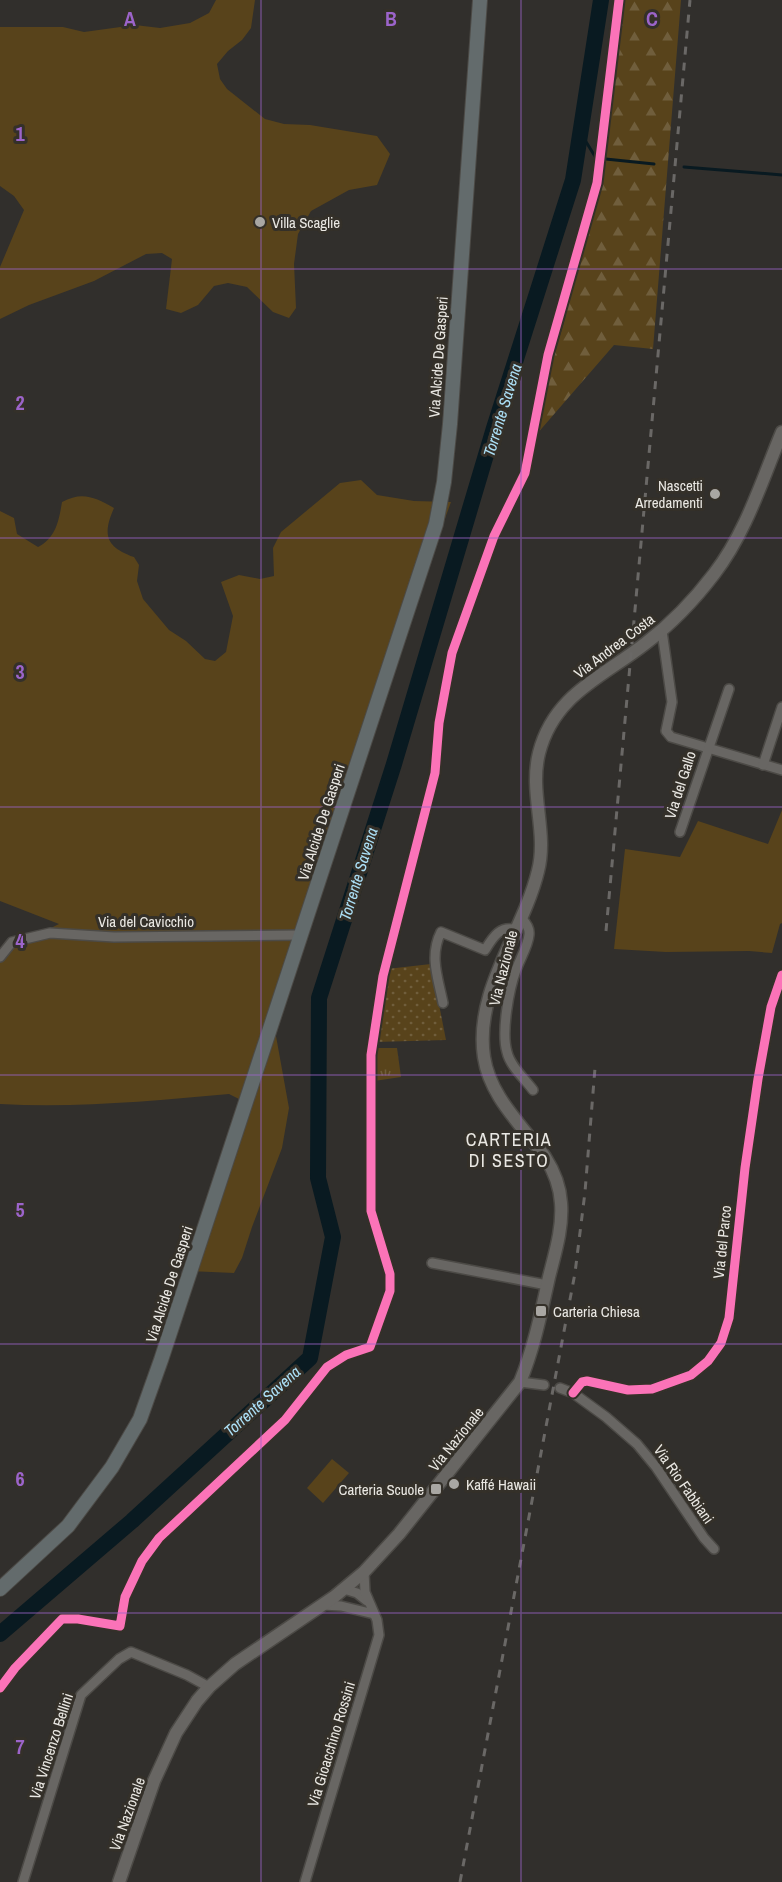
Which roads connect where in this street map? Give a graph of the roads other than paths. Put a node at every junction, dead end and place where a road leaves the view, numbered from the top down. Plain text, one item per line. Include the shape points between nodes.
1 (480, 0) edge
2 (782, 432) edge
3 (662, 631) junction
4 (729, 689) dead end
5 (782, 707) edge
6 (708, 748) junction
7 (763, 765) junction
8 (782, 770) edge
9 (680, 832) dead end
10 (538, 869) joint
11 (519, 924) junction
12 (301, 935) junction
13 (0, 957) edge
14 (782, 975) edge
15 (443, 1003) dead end
16 (533, 1090) dead end
17 (432, 1263) dead end
18 (547, 1285) junction
19 (520, 1382) junction
20 (544, 1385) dead end
21 (560, 1388) dead end
22 (573, 1393) junction
23 (714, 1548) dead end
24 (364, 1572) junction
25 (0, 1589) edge
26 (344, 1589) junction
27 (367, 1601) junction
28 (323, 1605) junction
29 (358, 1610) junction
30 (374, 1614) junction
31 (209, 1687) junction
32 (23, 1882) edge
33 (119, 1882) edge
34 (305, 1882) edge

1 - 12 main road, Via Alcide De Gasperi via 444,482 419,579
2 - 3 main road, Via Andrea Costa via 735,543 714,574
3 - 6 street, Via del Gallo via 672,702 666,730 671,737
3 - 10 main road, Via Andrea Costa via 590,681 559,710 549,728 536,770 541,848
4 - 6 street, Via del Gallo
5 - 7 street
6 - 7 street, Via del Gallo
6 - 9 street, Via del Gallo
7 - 8 street, Via del Gallo
10 - 11 main road, Via Nazionale
11 - 15 street, Via Nazionale via 498,931 485,950 441,932 433,959
11 - 16 street, Via Nazionale via 529,928 529,936 508,998 506,1052
11 - 18 main road, Via Nazionale via 489,998 483,1055 493,1087 557,1180 561,1220
12 - 13 street, Via del Cavicchio via 114,937 50,933 12,942
12 - 25 main road, Via Alcide De Gasperi via 140,1419 112,1467 68,1526
14 - 22 street, Via del Parco via 773,1000 758,1079 729,1318 721,1343 699,1370 664,1386 634,1391 587,1381
17 - 18 street
18 - 19 main road, Via Nazionale
19 - 20 street
19 - 24 main road, Via Nazionale
21 - 22 street
22 - 23 street, Via Rio Fabbiani via 624,1431 648,1456
24 - 26 main road, Via Nazionale
24 - 27 street, Via Gioacchino Rossini
26 - 27 street
26 - 28 main road, Via Nazionale
26 - 29 street
27 - 30 street, Via Gioacchino Rossini
28 - 29 street
28 - 31 main road, Via Nazionale
29 - 30 street
30 - 34 street, Via Gioacchino Rossini via 380,1630 378,1639
31 - 32 street, Via Vincenzo Bellini via 131,1652 81,1695
31 - 33 main road, Via Nazionale via 176,1733 154,1781

